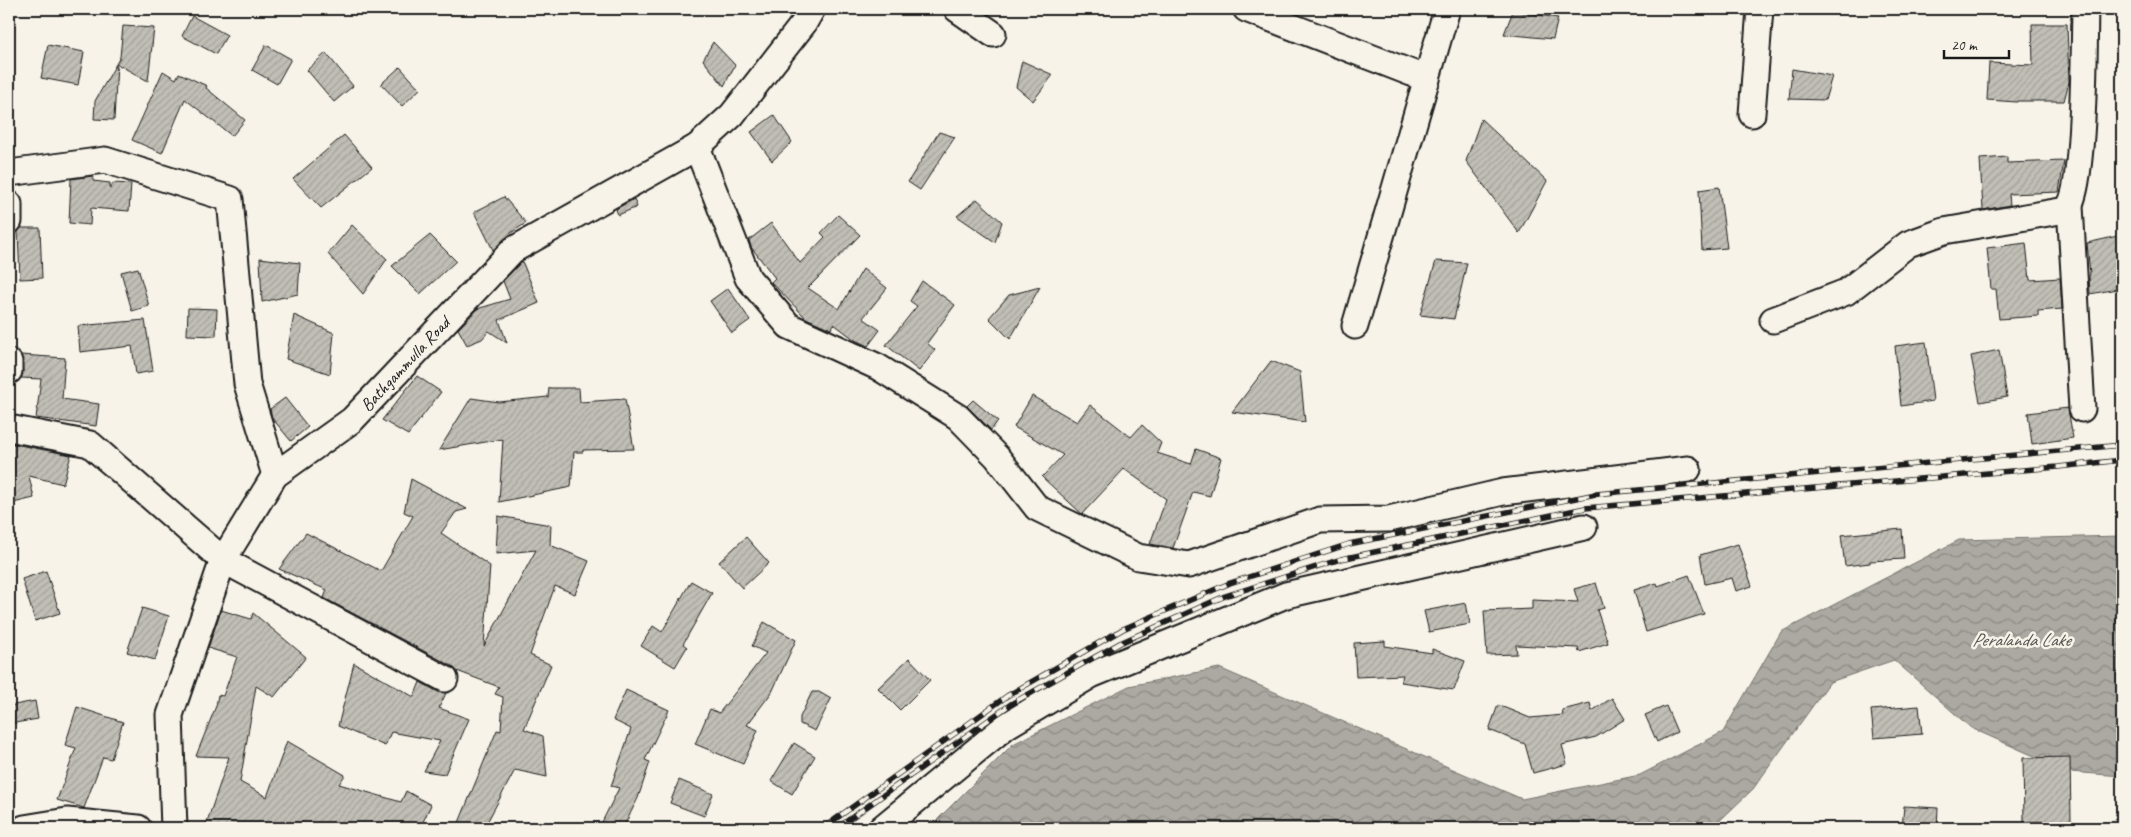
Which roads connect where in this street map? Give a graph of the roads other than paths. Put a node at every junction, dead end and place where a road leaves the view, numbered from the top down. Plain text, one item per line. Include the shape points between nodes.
1 (812, 9) edge
2 (957, 9) edge
3 (1246, 9) edge
4 (1447, 9) edge
5 (1760, 9) edge
6 (2085, 9) edge
7 (993, 34) dead end
8 (1427, 79) junction
9 (1752, 114) dead end
10 (697, 147) junction
11 (9, 173) edge
12 (9, 204) edge
13 (2070, 206) junction
14 (9, 221) edge
15 (1773, 320) dead end
16 (1355, 326) dead end
17 (9, 362) edge
18 (9, 371) edge
19 (2082, 409) dead end
20 (9, 428) edge
21 (1688, 468) dead end
22 (274, 475) junction
23 (1584, 527) dead end
24 (223, 560) junction
25 (445, 679) dead end
26 (24, 828) edge
27 (138, 828) edge
28 (174, 828) edge
29 (882, 828) edge

1 - 10 street, Bathgammulla Road via 732,115
2 - 7 street
3 - 8 street
4 - 8 street
5 - 9 street
6 - 13 street via 2082,136
8 - 16 street
10 - 21 street via 748,278 789,326 878,367 958,417 997,458 1037,508 1138,557 1189,566 1320,520 1389,519 1503,492
10 - 22 street, Bathgammulla Road via 513,250 352,420
11 - 22 street via 105,160 230,199 247,384
12 - 14 street
13 - 15 street via 2066,210 1944,231 1908,244 1846,292
13 - 19 street
17 - 18 street
20 - 24 street via 90,444
22 - 24 street, Bathgammulla Road
23 - 29 street via 1286,595 1091,675 1006,726
24 - 25 street
24 - 28 street, Bathgammulla Road via 170,715
26 - 27 street via 68,821

